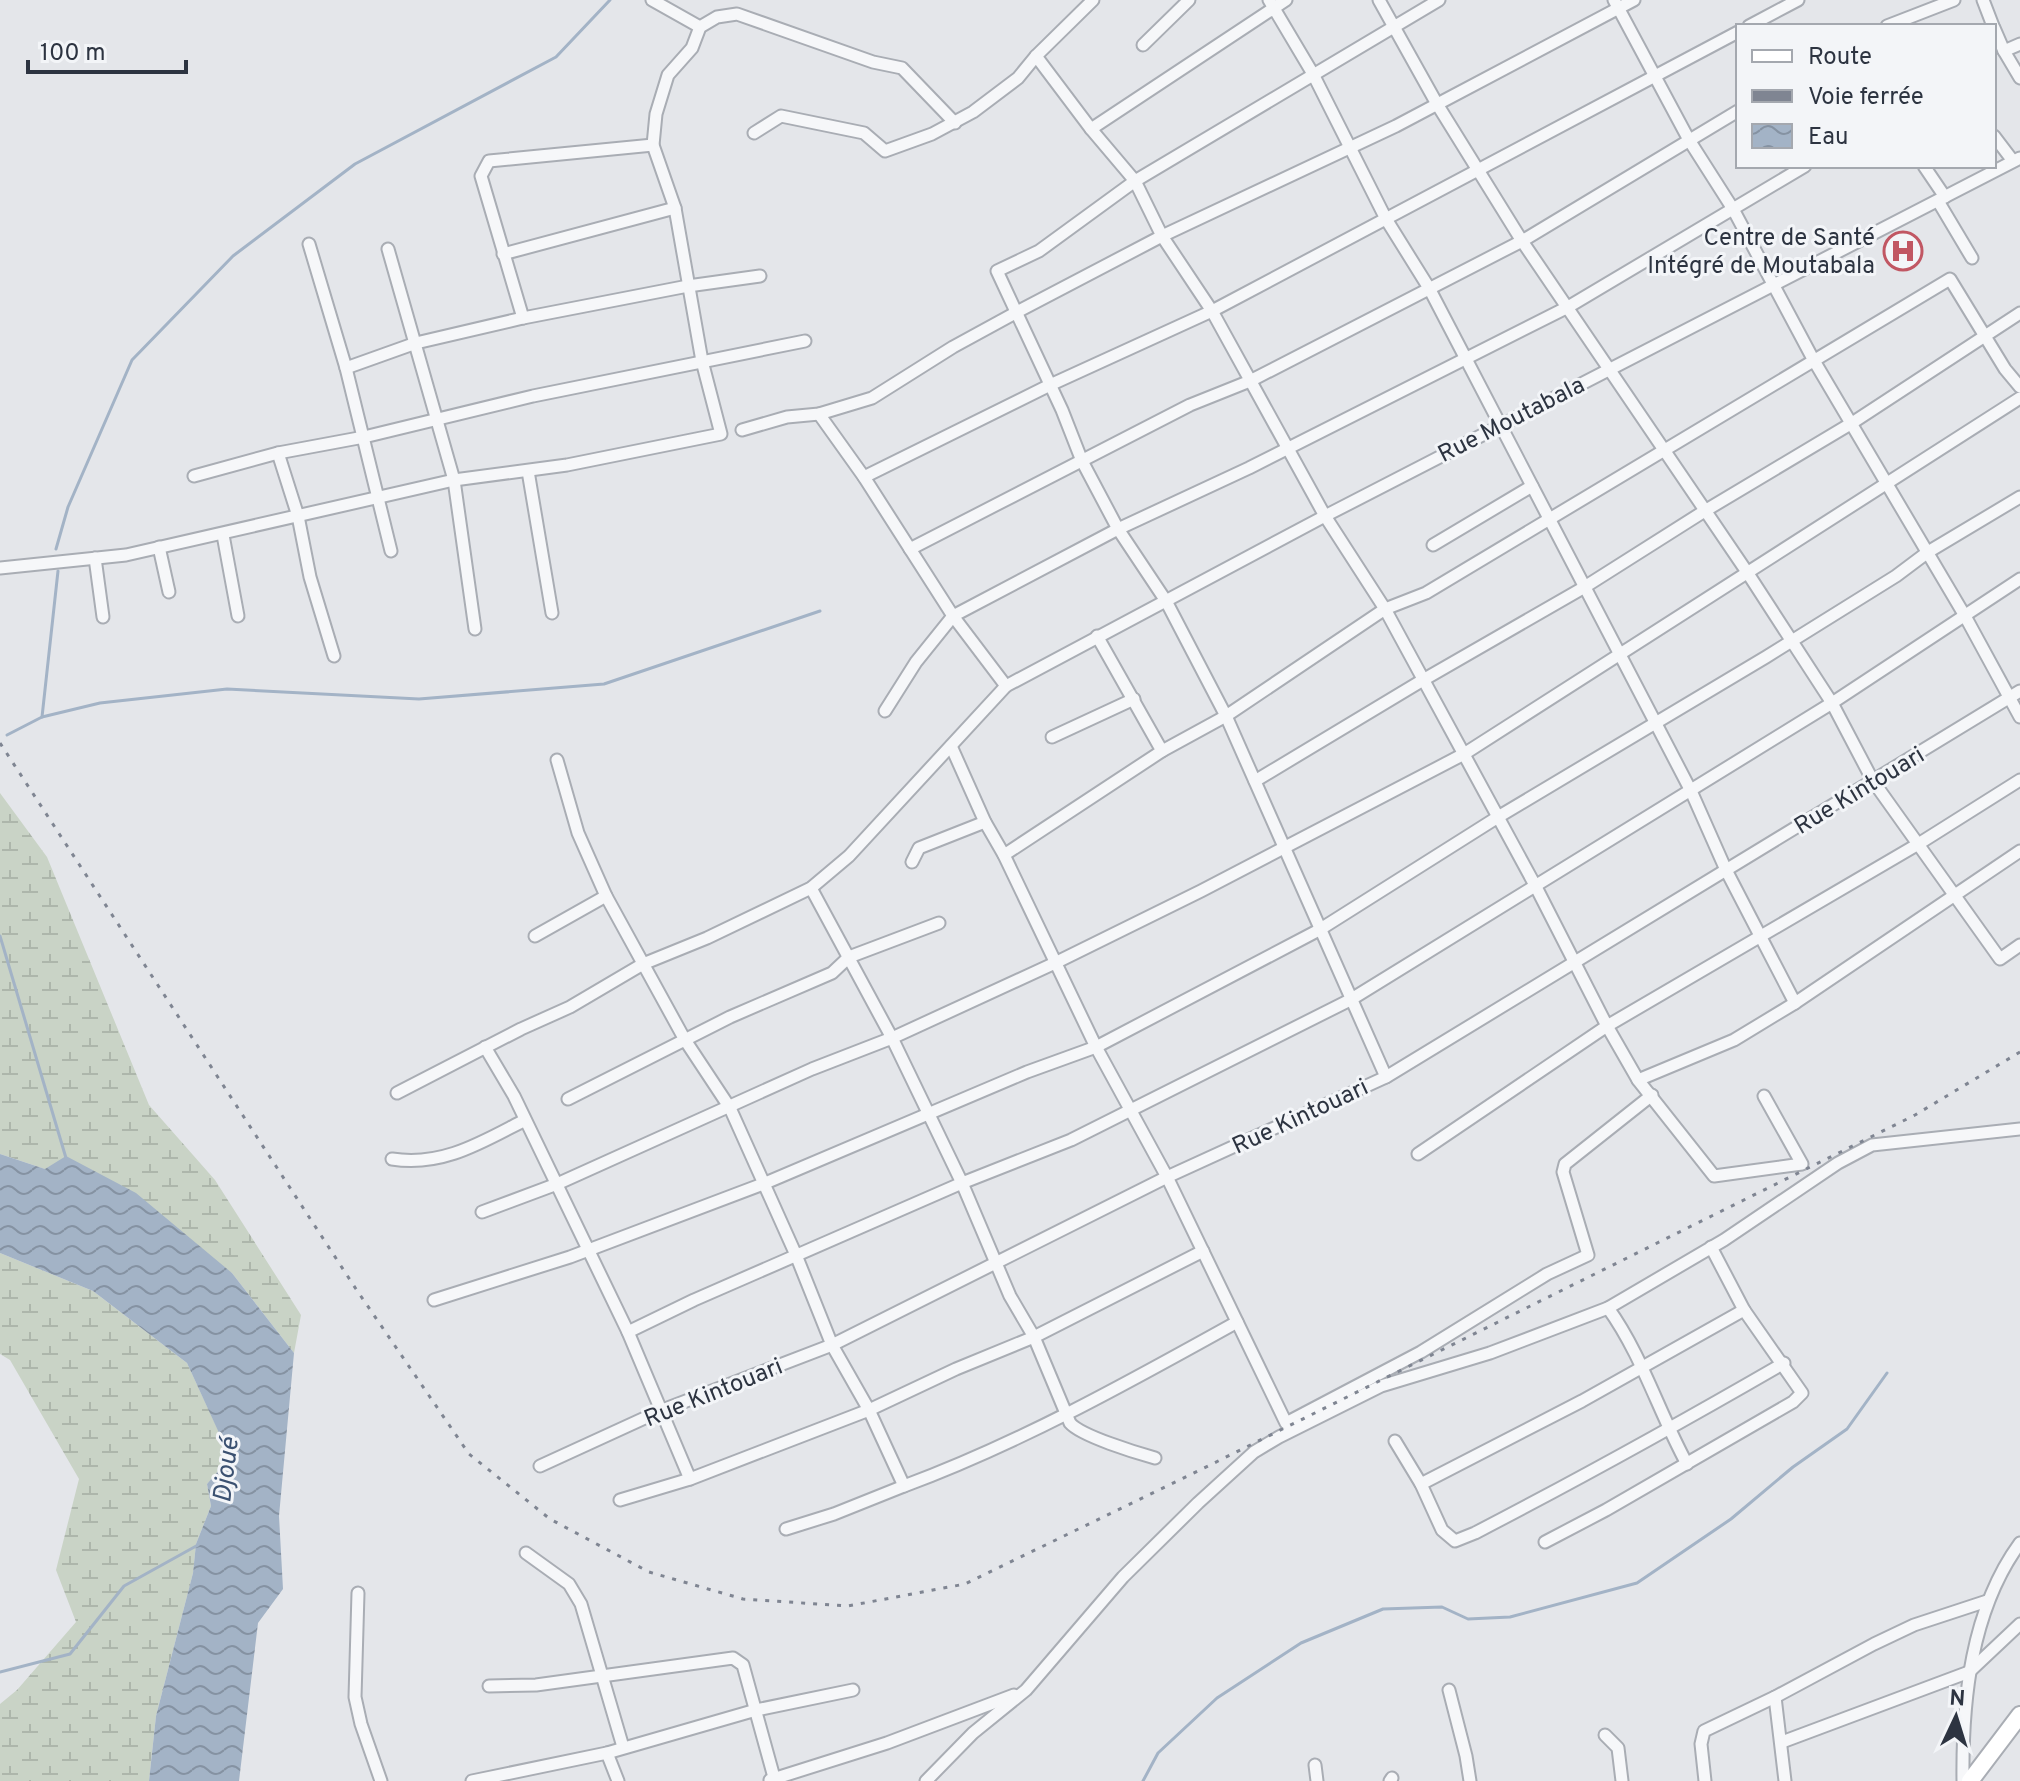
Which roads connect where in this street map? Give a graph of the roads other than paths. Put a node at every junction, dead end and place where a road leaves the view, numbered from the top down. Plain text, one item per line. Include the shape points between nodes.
1 (652, 0) edge
2 (1093, 0) edge
3 (1189, 0) edge
4 (1286, 0) edge
5 (1379, 0) edge
6 (1439, 0) edge
7 (1634, 0) edge
8 (1798, 0) edge
9 (1954, 0) edge
10 (1983, 0) edge
11 (1272, 3) edge
12 (1616, 4) edge
13 (1753, 24) edge
14 (1896, 24) edge
15 (1993, 24) edge
16 (1394, 26) junction
17 (700, 27) junction
18 (1996, 32) edge
19 (1736, 33) edge
20 (2020, 44) edge
21 (1143, 45) dead end
22 (2004, 51) junction
23 (1036, 56) junction
24 (1313, 74) junction
25 (1654, 76) junction
26 (2020, 78) edge
27 (1437, 104) junction
28 (1736, 112) edge
29 (955, 123) junction
30 (1091, 129) junction
31 (754, 133) dead end
32 (1996, 138) edge
33 (1689, 140) junction
34 (653, 145) junction
35 (1351, 149) junction
36 (2016, 160) edge
37 (1802, 168) edge
38 (1925, 168) edge
39 (1478, 170) junction
40 (1135, 181) junction
41 (1942, 199) junction
42 (675, 208) junction
43 (1733, 209) junction
44 (1386, 219) junction
45 (1162, 236) junction
46 (1522, 241) junction
47 (309, 244) dead end
48 (388, 249) dead end
49 (503, 254) junction
50 (1972, 258) dead end
51 (760, 276) dead end
52 (1772, 284) junction
53 (688, 286) junction
54 (1429, 288) junction
55 (1568, 307) junction
56 (1212, 311) junction
57 (1017, 312) junction
58 (2020, 313) edge
59 (523, 318) junction
60 (1984, 335) junction
61 (805, 341) dead end
62 (416, 343) junction
63 (1813, 359) junction
64 (1466, 360) junction
65 (702, 361) junction
66 (346, 368) junction
67 (1610, 369) junction
68 (1250, 381) junction
69 (1050, 385) junction
70 (2020, 387) edge
71 (2020, 398) edge
72 (819, 414) junction
73 (437, 419) junction
74 (1852, 423) junction
75 (1500, 425) junction
76 (742, 430) dead end
77 (364, 437) junction
78 (1288, 447) junction
79 (1663, 450) junction
80 (278, 453) junction
81 (1082, 461) junction
82 (528, 471) junction
83 (194, 476) dead end
84 (864, 477) junction
85 (454, 480) junction
86 (1888, 484) junction
87 (1532, 486) junction
88 (378, 497) junction
89 (2020, 497) edge
90 (1703, 512) junction
91 (298, 516) junction
92 (1325, 516) junction
93 (1550, 519) junction
94 (1118, 529) junction
95 (223, 535) junction
96 (1433, 545) dead end
97 (159, 547) junction
98 (910, 549) junction
99 (391, 551) dead end
100 (1928, 552) junction
101 (95, 558) junction
102 (0, 568) edge
103 (1747, 572) junction
104 (2020, 579) edge
105 (1583, 588) junction
106 (169, 592) dead end
107 (1166, 601) junction
108 (1385, 609) junction
109 (552, 613) dead end
110 (238, 616) dead end
111 (953, 616) junction
112 (1965, 616) junction
113 (103, 617) dead end
114 (475, 629) dead end
115 (1097, 636) junction
116 (1791, 641) junction
117 (334, 656) dead end
118 (1619, 657) junction
119 (1423, 680) junction
120 (1006, 686) junction
121 (2020, 691) edge
122 (1134, 699) junction
123 (2009, 699) junction
124 (1832, 703) junction
125 (885, 711) dead end
126 (1226, 716) junction
127 (2020, 717) edge
128 (1654, 723) junction
129 (1052, 737) dead end
130 (951, 746) junction
131 (1162, 751) junction
132 (1464, 754) junction
133 (557, 760) dead end
134 (2020, 780) edge
135 (1255, 781) junction
136 (1873, 781) junction
137 (1691, 791) junction
138 (1498, 817) junction
139 (985, 822) junction
140 (1920, 843) junction
141 (1284, 848) junction
142 (2020, 851) edge
143 (1004, 855) junction
144 (912, 862) dead end
145 (1726, 870) junction
146 (1536, 887) junction
147 (811, 888) junction
148 (606, 896) junction
149 (1954, 897) junction
150 (939, 923) dead end
151 (1319, 930) junction
152 (535, 936) dead end
153 (1761, 936) junction
154 (2020, 945) edge
155 (849, 957) junction
156 (1055, 963) junction
157 (1574, 963) junction
158 (643, 964) junction
159 (1350, 1000) junction
160 (1795, 1003) junction
161 (1607, 1026) junction
162 (892, 1038) junction
163 (685, 1040) junction
164 (485, 1047) junction
165 (1096, 1047) junction
166 (1386, 1077) junction
167 (1638, 1080) junction
168 (397, 1093) dead end
169 (1652, 1095) junction
170 (1764, 1096) dead end
171 (568, 1099) dead end
172 (730, 1108) junction
173 (1132, 1110) junction
174 (928, 1113) junction
175 (525, 1120) junction
176 (2020, 1129) edge
177 (1418, 1154) dead end
178 (392, 1159) dead end
179 (1167, 1177) junction
180 (962, 1183) junction
181 (557, 1184) junction
182 (763, 1184) junction
183 (482, 1212) dead end
184 (1711, 1247) junction
185 (588, 1250) junction
186 (1203, 1251) junction
187 (796, 1255) junction
188 (995, 1264) junction
189 (434, 1300) dead end
190 (1608, 1308) junction
191 (1744, 1310) junction
192 (1237, 1322) junction
193 (628, 1332) junction
194 (1034, 1337) junction
195 (832, 1345) junction
196 (1784, 1363) junction
197 (1641, 1367) junction
198 (869, 1410) junction
199 (660, 1411) junction
200 (1066, 1413) junction
201 (1667, 1428) junction
202 (1395, 1441) dead end
203 (1155, 1458) dead end
204 (1687, 1464) junction
205 (540, 1466) dead end
206 (690, 1479) junction
207 (1421, 1484) junction
208 (904, 1486) junction
209 (620, 1500) dead end
210 (786, 1529) dead end
211 (1545, 1542) dead end
212 (2020, 1543) edge
213 (526, 1553) dead end
214 (358, 1593) dead end
215 (1987, 1601) junction
216 (2020, 1624) edge
217 (1969, 1672) junction
218 (602, 1675) junction
219 (489, 1686) dead end
220 (853, 1690) dead end
221 (1026, 1690) junction
222 (1449, 1690) dead end
223 (1775, 1697) junction
224 (756, 1710) junction
225 (2020, 1715) edge
226 (1605, 1735) dead end
227 (1782, 1742) junction
228 (623, 1747) junction
229 (607, 1753) junction
230 (1315, 1765) dead end
231 (773, 1780) edge
232 (381, 1781) edge
233 (472, 1781) edge
234 (618, 1781) edge
235 (926, 1781) edge
236 (1317, 1781) edge
237 (1470, 1781) edge
238 (1622, 1781) edge
239 (1705, 1781) edge
240 (1785, 1781) edge
241 (1963, 1781) edge
242 (1970, 1781) edge

1 - 17 street
2 - 23 street
3 - 21 street
4 - 11 street
5 - 16 street
6 - 16 street
7 - 12 street
8 - 13 street
9 - 14 street
10 - 15 street
11 - 24 street
11 - 30 street
12 - 25 street
12 - 27 street
16 - 24 street
16 - 27 street
17 - 29 street via 737,14 873,62 893,64
17 - 34 street via 692,48 663,86
18 - 22 street
19 - 25 street
20 - 22 street
22 - 26 street
23 - 29 street via 1018,78
23 - 30 street
24 - 35 street
24 - 40 street
25 - 33 street
25 - 39 street
27 - 35 street
27 - 39 street
28 - 33 street
29 - 31 street via 885,151 864,133 781,116
30 - 40 street
32 - 36 street
33 - 43 street
33 - 46 street
34 - 42 street
34 - 49 street via 489,161 481,176
35 - 44 street
35 - 45 street
36 - 41 street, Rue Moutabala
37 - 43 street
38 - 41 street
39 - 44 street
39 - 46 street
40 - 45 street
40 - 57 street via 1039,251 997,271
41 - 50 street
41 - 52 street, Rue Moutabala
42 - 49 street
42 - 53 street
43 - 52 street
43 - 55 street
44 - 54 street
44 - 56 street
45 - 56 street
45 - 57 street
46 - 54 street
46 - 55 street
47 - 66 street
48 - 62 street
49 - 59 street
51 - 53 street
52 - 63 street
52 - 67 street, Rue Moutabala
53 - 59 street
53 - 65 street
54 - 64 street
54 - 68 street
55 - 64 street
55 - 67 street
56 - 68 street
56 - 69 street
57 - 69 street
57 - 72 street via 872,398
58 - 60 street
59 - 62 street
60 - 63 street via 1950,279
60 - 70 street
60 - 74 street
61 - 65 street
62 - 66 street
62 - 73 street
63 - 74 street
63 - 79 street
64 - 75 street
64 - 78 street
65 - 73 street
65 - 82 street via 721,434
66 - 77 street
67 - 75 street, Rue Moutabala
67 - 79 street
68 - 78 street
68 - 81 street via 1190,405
69 - 81 street
69 - 84 street
71 - 86 street
72 - 76 street
72 - 84 street
73 - 77 street
73 - 85 street
74 - 86 street
74 - 90 street
75 - 87 street
75 - 92 street, Rue Moutabala
77 - 80 street
77 - 88 street
78 - 92 street
78 - 94 street
79 - 90 street
79 - 93 street
80 - 83 street
80 - 91 street
81 - 94 street
81 - 98 street
82 - 85 street
82 - 109 street
84 - 98 street
85 - 88 street
85 - 114 street
86 - 100 street
86 - 103 street
87 - 93 street
87 - 96 street
88 - 91 street
88 - 99 street
89 - 100 street
90 - 103 street
90 - 105 street
91 - 95 street
91 - 117 street
92 - 107 street, Rue Moutabala
92 - 108 street
93 - 105 street
93 - 108 street via 1426,593
94 - 107 street
94 - 111 street
95 - 97 street
95 - 110 street
97 - 101 street
97 - 106 street
98 - 111 street
100 - 112 street
100 - 116 street
101 - 102 street
101 - 113 street
103 - 116 street
103 - 118 street
104 - 112 street
105 - 118 street
105 - 119 street
107 - 115 street, Rue Moutabala
107 - 126 street
108 - 119 street
108 - 126 street
111 - 120 street
111 - 125 street
112 - 123 street
112 - 124 street
115 - 120 street, Rue Moutabala
115 - 122 street
116 - 124 street
116 - 128 street
118 - 128 street
118 - 132 street
119 - 132 street
119 - 135 street
120 - 130 street, Rue Moutabala
121 - 123 street, Rue Kintouari
122 - 129 street
122 - 131 street
123 - 127 street
123 - 136 street, Rue Kintouari
124 - 136 street
124 - 137 street
126 - 131 street
126 - 135 street
128 - 137 street
128 - 138 street
130 - 139 street
130 - 147 street, Rue Moutabala via 849,856
131 - 143 street
132 - 138 street
132 - 141 street
133 - 148 street via 578,833
134 - 140 street
135 - 141 street
136 - 140 street
136 - 145 street, Rue Kintouari
137 - 145 street
137 - 146 street
138 - 146 street
138 - 151 street
139 - 143 street
139 - 144 street via 919,848
140 - 149 street
140 - 153 street
141 - 151 street
141 - 156 street
142 - 149 street
143 - 156 street
145 - 153 street
145 - 157 street, Rue Kintouari
146 - 157 street
146 - 159 street
147 - 155 street
147 - 158 street, Rue Moutabala
148 - 152 street
148 - 158 street
149 - 154 street via 2000,959
149 - 160 street
150 - 155 street
151 - 159 street
151 - 165 street
153 - 160 street
153 - 161 street
155 - 162 street
155 - 163 street via 832,973
156 - 162 street
156 - 165 street
157 - 161 street
157 - 166 street, Rue Kintouari
158 - 163 street
158 - 164 street, Rue Moutabala via 570,1007
159 - 166 street
159 - 173 street
160 - 167 street via 1734,1040
161 - 167 street
161 - 177 street
162 - 172 street
162 - 174 street
163 - 171 street
163 - 172 street
164 - 168 street, Rue Moutabala
164 - 175 street
165 - 173 street
165 - 174 street
166 - 179 street, Rue Kintouari
167 - 169 street
169 - 170 street via 1714,1176 1802,1164
169 - 192 street via 1565,1164 1588,1255 1547,1274 1409,1359 1286,1423
172 - 181 street
172 - 182 street
173 - 179 street
173 - 180 street
174 - 180 street
174 - 182 street
175 - 178 street via 441,1159
175 - 181 street
176 - 184 street via 1872,1145
179 - 186 street
179 - 188 street, Rue Kintouari
180 - 187 street
180 - 188 street
181 - 183 street
181 - 185 street
182 - 185 street
182 - 187 street
184 - 190 street
184 - 191 street
185 - 189 street
185 - 193 street
186 - 192 street
186 - 194 street
187 - 193 street
187 - 195 street
188 - 194 street
188 - 195 street, Rue Kintouari
190 - 197 street
190 - 221 street via 1490,1353 1381,1386 1254,1452 1123,1577
191 - 196 street
191 - 197 street
192 - 200 street
193 - 199 street
194 - 198 street
194 - 200 street
195 - 198 street
195 - 199 street, Rue Kintouari
196 - 201 street
196 - 204 street via 1802,1393
197 - 201 street
197 - 207 street
198 - 206 street
198 - 208 street
199 - 205 street, Rue Kintouari
199 - 206 street
200 - 203 street via 1074,1428
200 - 208 street
201 - 204 street
201 - 207 street via 1455,1541 1442,1530
202 - 207 street
204 - 211 street
206 - 209 street
208 - 210 street
212 - 215 street
213 - 218 street via 569,1584 581,1604
214 - 232 street via 355,1697
215 - 217 street
215 - 223 street via 1914,1625
216 - 217 street
217 - 227 street
217 - 241 street
218 - 219 street
218 - 224 street via 733,1658 743,1665
218 - 228 street
220 - 224 street
221 - 231 street
221 - 235 street
222 - 237 street
223 - 227 street
223 - 239 street via 1704,1731
224 - 228 street
224 - 231 street
225 - 242 street
226 - 238 street via 1618,1748
227 - 240 street
228 - 229 street
229 - 233 street
229 - 234 street
230 - 236 street

